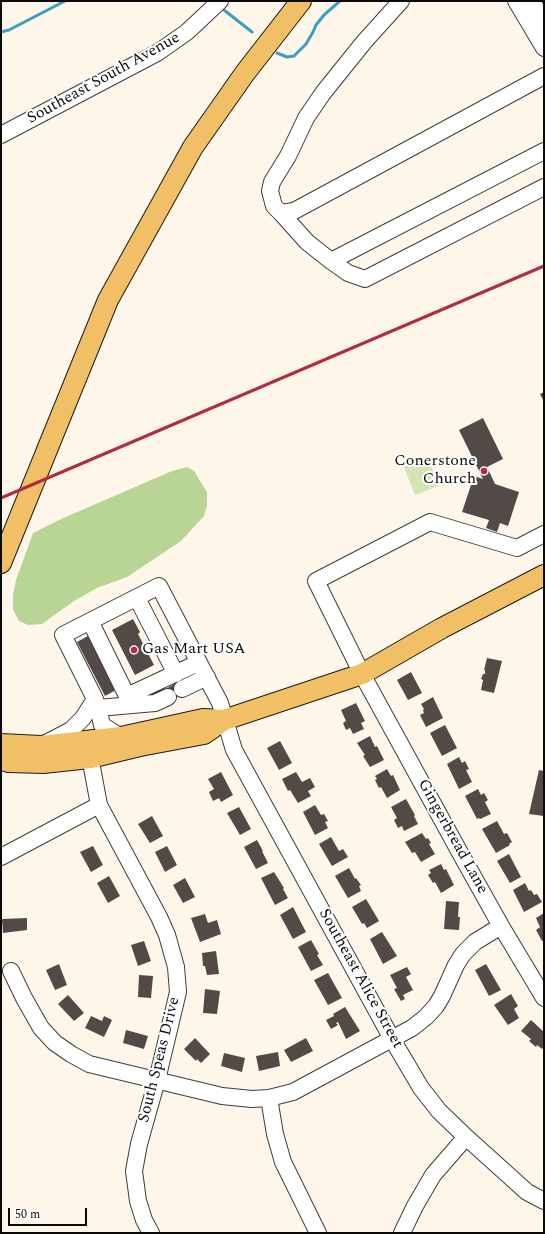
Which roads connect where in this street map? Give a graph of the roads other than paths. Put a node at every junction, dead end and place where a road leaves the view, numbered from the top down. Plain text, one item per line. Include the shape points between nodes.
1 (220, 1) edge
2 (301, 1) edge
3 (401, 1) edge
4 (516, 1) edge
5 (532, 1) edge
6 (544, 22) edge
7 (544, 48) edge
8 (544, 76) edge
9 (1, 135) edge
10 (544, 151) edge
11 (544, 187) edge
12 (281, 213) junction
13 (331, 261) junction
14 (544, 534) edge
15 (1, 563) edge
16 (544, 575) edge
17 (137, 598) junction
18 (90, 622) junction
19 (198, 663) junction
20 (176, 674) junction
21 (362, 674) junction
22 (206, 677) junction
23 (182, 689) dead end
24 (168, 697) dead end
25 (128, 701) junction
26 (96, 704) junction
27 (224, 720) junction
28 (121, 737) junction
29 (1, 744) edge
30 (41, 746) junction
31 (88, 749) junction
32 (1, 760) edge
33 (99, 805) junction
34 (1, 857) edge
35 (501, 926) junction
36 (10, 971) dead end
37 (544, 998) edge
38 (392, 1039) junction
39 (157, 1080) junction
40 (269, 1098) junction
41 (466, 1137) junction
42 (544, 1201) edge
43 (151, 1233) edge
44 (318, 1233) edge
45 (402, 1233) edge

1 - 9 street, Southeast South Avenue via 187,32 157,53
2 - 15 main road via 245,73 193,147 108,300
3 - 12 street via 327,87 306,118 272,182 270,191 274,206
4 - 7 street
5 - 6 street
8 - 12 street via 294,211
10 - 13 street
11 - 13 street via 365,279 348,273
12 - 13 street via 307,242
14 - 21 street, Gingerbread Lane via 517,548 430,522 316,581
16 - 21 main road via 442,628
17 - 18 street
17 - 19 street, Southeast Alice Street via 159,586
17 - 20 street
18 - 25 street
18 - 26 street via 63,635
19 - 20 street
19 - 22 street, Southeast Alice Street
20 - 25 street
21 - 27 main road
21 - 35 street, Gingerbread Lane
22 - 23 street
22 - 27 street, Southeast Alice Street via 220,703
24 - 25 street via 155,703
25 - 26 street
26 - 28 street via 102,725
26 - 30 street via 71,730
27 - 28 main road via 203,719
27 - 31 main road via 204,734 140,746
27 - 38 street, Southeast Alice Street via 234,750
28 - 31 main road
29 - 30 main road
30 - 31 main road
31 - 32 main road via 43,763
31 - 33 street, South Speas Drive
33 - 34 street
33 - 39 street, South Speas Drive via 159,917 167,934 176,967 178,992
35 - 37 street, Gingerbread Lane
35 - 38 street via 463,954 442,996 426,1017
36 - 39 street via 41,1028 71,1054 89,1064
38 - 40 street via 293,1092
38 - 41 street, Southeast Alice Street via 421,1088 439,1111
39 - 40 street via 222,1096
39 - 43 street, South Speas Drive via 134,1171 138,1201
40 - 44 street via 283,1162
41 - 42 street, Southeast Alice Street via 527,1192
41 - 45 street via 433,1175

